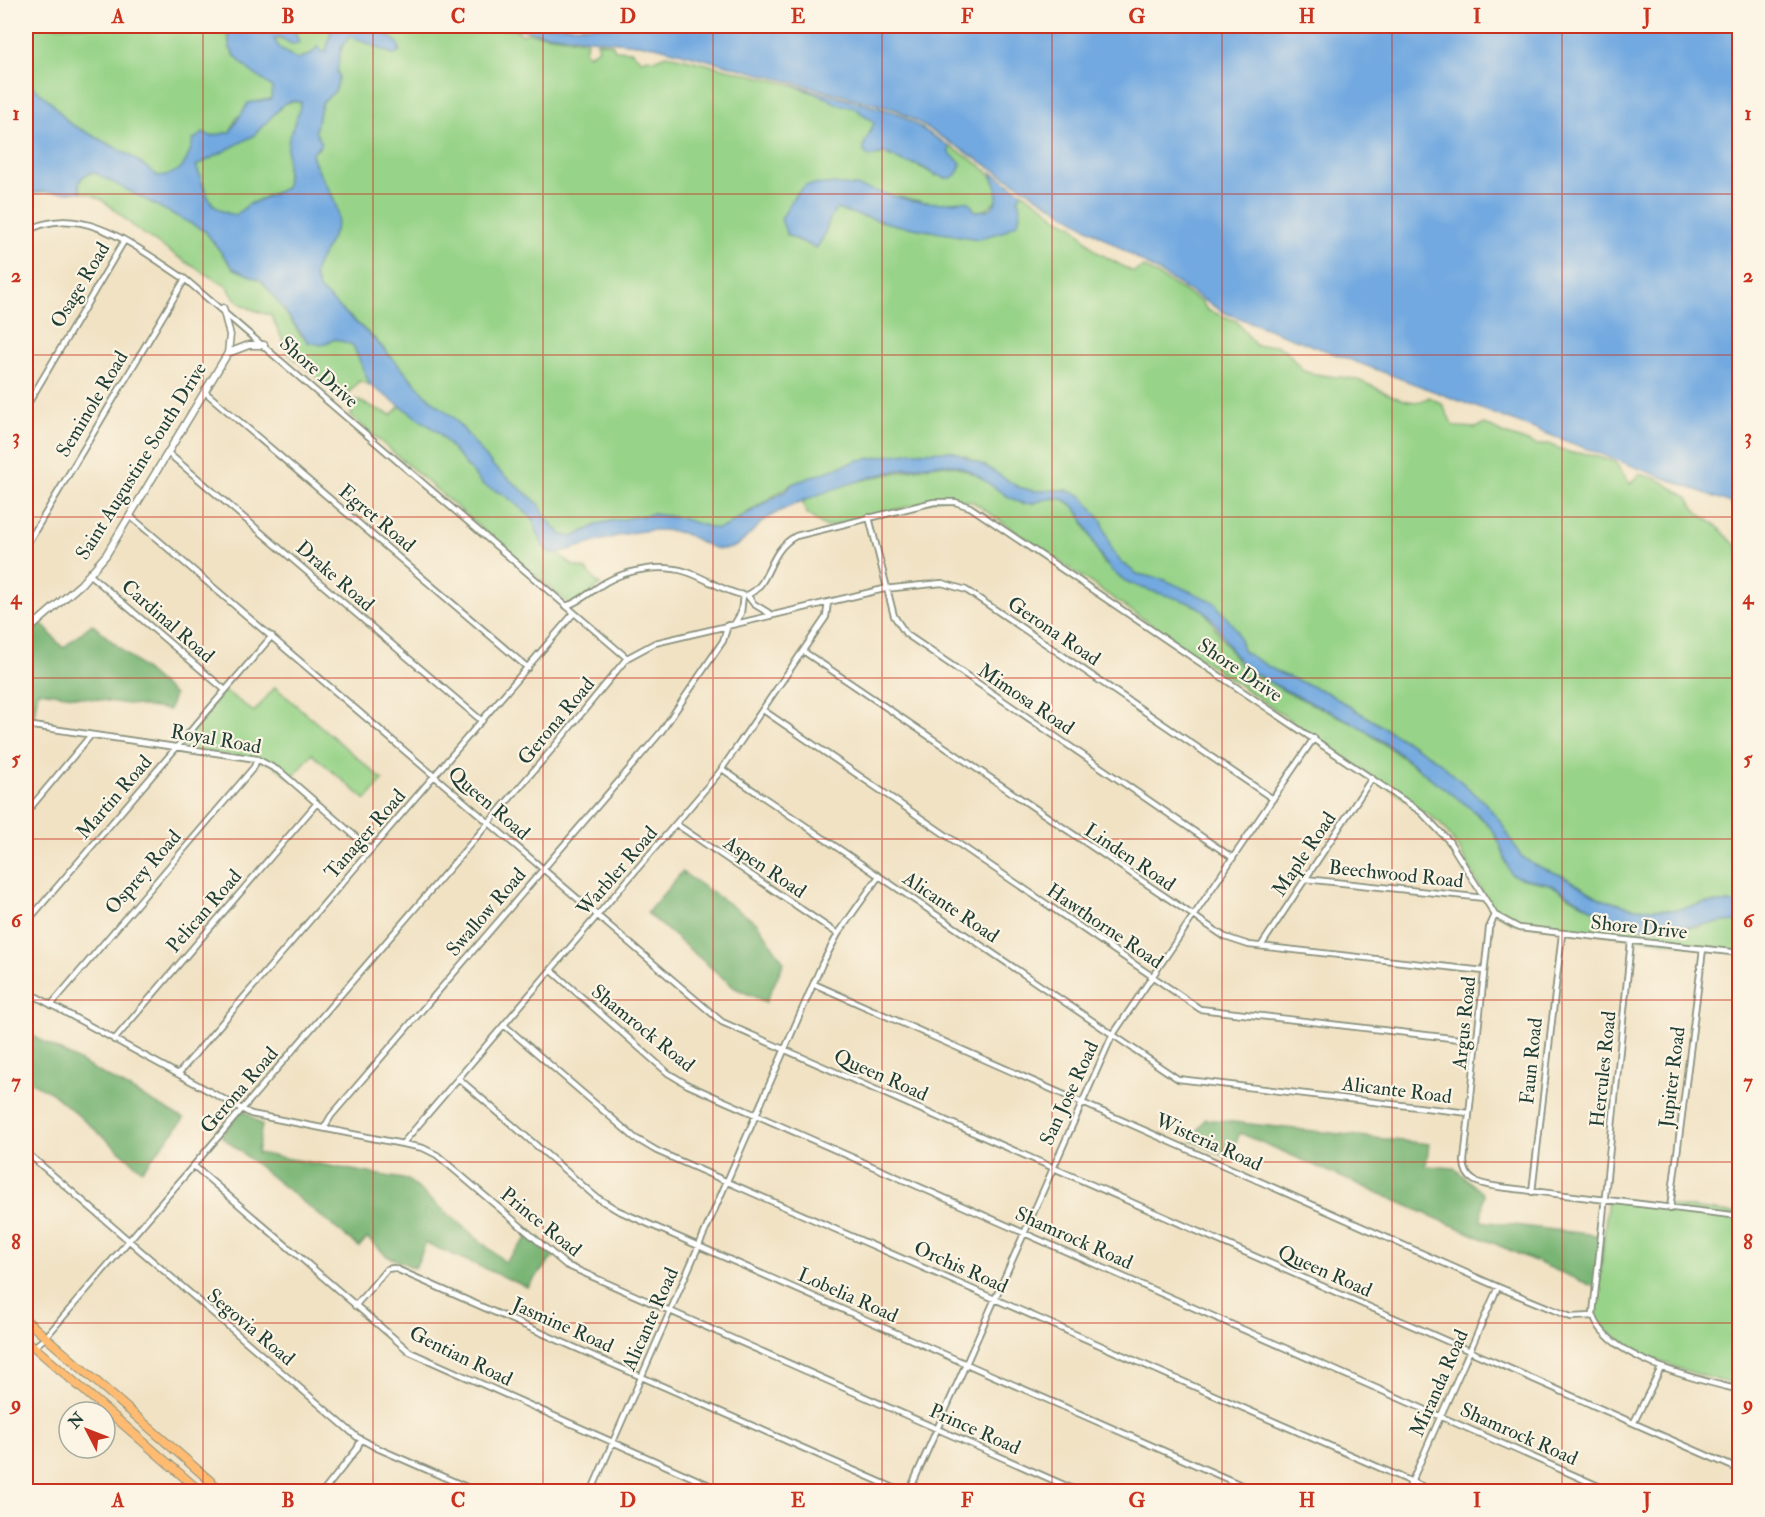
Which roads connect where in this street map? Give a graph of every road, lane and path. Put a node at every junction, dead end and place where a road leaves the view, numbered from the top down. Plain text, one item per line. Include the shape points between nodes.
1 (26, 232) edge
2 (124, 242) junction
3 (185, 279) junction
4 (222, 309) junction
5 (264, 345) junction
6 (228, 353) junction
7 (205, 392) junction
8 (26, 407) edge
9 (168, 453) junction
10 (130, 516) junction
11 (869, 517) junction
12 (26, 546) edge
13 (90, 575) junction
14 (886, 589) junction
15 (828, 602) junction
16 (566, 606) junction
17 (26, 610) edge
18 (574, 613) junction
19 (772, 615) junction
20 (35, 624) junction
21 (735, 624) junction
22 (728, 625) junction
23 (26, 632) edge
24 (272, 636) junction
25 (803, 651) junction
26 (627, 658) junction
27 (528, 668) junction
28 (225, 690) junction
29 (763, 710) junction
30 (482, 721) junction
31 (26, 725) edge
32 (92, 735) junction
33 (1314, 738) junction
34 (177, 747) junction
35 (257, 759) junction
36 (722, 769) junction
37 (434, 776) junction
38 (1372, 778) junction
39 (1273, 799) junction
40 (316, 803) junction
41 (26, 813) edge
42 (489, 823) junction
43 (676, 824) junction
44 (371, 850) junction
45 (1233, 858) junction
46 (543, 869) junction
47 (879, 876) junction
48 (1305, 879) junction
49 (1484, 898) junction
50 (1495, 915) junction
51 (597, 916) junction
52 (1192, 917) junction
53 (26, 923) edge
54 (838, 934) junction
55 (1562, 934) junction
56 (1631, 941) junction
57 (1261, 946) junction
58 (1703, 949) junction
59 (1740, 952) edge
60 (550, 970) junction
61 (1484, 971) junction
62 (1152, 976) junction
63 (814, 984) junction
64 (26, 991) edge
65 (51, 1005) junction
66 (504, 1025) junction
67 (1112, 1036) junction
68 (114, 1040) junction
69 (1477, 1041) junction
70 (785, 1049) junction
71 (178, 1074) junction
72 (458, 1078) junction
73 (1080, 1102) junction
74 (242, 1110) junction
75 (1469, 1113) junction
76 (757, 1115) junction
77 (324, 1128) junction
78 (403, 1143) junction
79 (26, 1152) edge
80 (194, 1166) junction
81 (1051, 1167) junction
82 (728, 1181) junction
83 (1532, 1192) junction
84 (1604, 1201) junction
85 (1670, 1209) junction
86 (1740, 1216) edge
87 (1023, 1232) junction
88 (128, 1241) junction
89 (699, 1246) junction
90 (1498, 1287) junction
91 (994, 1298) junction
92 (355, 1306) junction
93 (670, 1311) junction
94 (1593, 1316) junction
95 (26, 1320) edge
96 (45, 1338) junction
97 (26, 1340) edge
98 (34, 1347) junction
99 (1470, 1351) junction
100 (965, 1363) junction
101 (1661, 1368) junction
102 (641, 1376) junction
103 (1740, 1390) edge
104 (1441, 1416) junction
105 (1634, 1422) junction
106 (937, 1428) junction
107 (158, 1436) junction
108 (361, 1439) junction
109 (612, 1442) junction
110 (148, 1446) junction
111 (1740, 1470) edge
112 (1412, 1481) junction
113 (201, 1491) edge
114 (223, 1491) edge
115 (323, 1491) edge
116 (478, 1491) edge
117 (591, 1491) edge
118 (725, 1491) edge
119 (903, 1491) edge
120 (909, 1491) edge
121 (1080, 1491) edge
122 (1257, 1491) edge
123 (1407, 1491) edge
124 (1435, 1491) edge
125 (1612, 1491) edge

1 - 2 street, Shore Drive via 47,222 74,220
2 - 3 street, Shore Drive
2 - 8 street, Osage Road
3 - 4 street, Shore Drive
3 - 12 street, Seminole Road
4 - 5 street, Shore Drive
4 - 6 street, Saint Augustine South Drive via 229,326
5 - 6 street, Saint Augustine South Drive via 242,346
5 - 16 street, Shore Drive
6 - 7 street, Saint Augustine South Drive
7 - 9 street, Saint Augustine South Drive
7 - 27 street, Egret Road
9 - 10 street, Saint Augustine South Drive
9 - 30 street, Drake Road
10 - 13 street, Saint Augustine South Drive
10 - 24 street, Queen Road
11 - 14 street, Mimosa Road
11 - 19 street, Shore Drive via 803,533 783,544 760,586 747,595
11 - 33 street, Shore Drive via 944,502 980,511
13 - 20 street, Saint Augustine South Drive
13 - 28 street, Cardinal Road
14 - 15 street, Gerona Road
14 - 39 street, Gerona Road via 932,583 966,590
14 - 45 street, Mimosa Road via 894,616 906,634
15 - 19 street, Gerona Road
15 - 25 street, Warbler Road via 826,617
16 - 18 street, Shore Drive
16 - 21 street via 615,578 656,568 688,572 743,595
17 - 20 street
18 - 26 street, Shore Drive
18 - 27 street, Tanager Road
19 - 21 street, Gerona Road
20 - 23 street, Saint Augustine South Drive
21 - 22 street, Gerona Road
22 - 26 street, Gerona Road via 655,643
22 - 46 street, Swallow Road via 723,641 661,732
24 - 28 street, Martin Road
24 - 37 street, Queen Road
25 - 29 street, Warbler Road
25 - 52 street, Linden Road
26 - 42 street, Gerona Road
27 - 30 street, Tanager Road
28 - 34 street, Martin Road
29 - 36 street, Warbler Road
29 - 62 street, Hawthorne Road
30 - 37 street, Tanager Road
31 - 32 street, Royal Road
32 - 34 street, Royal Road
32 - 41 street
33 - 38 street, Shore Drive
33 - 39 street, San Jose Road
34 - 35 street, Royal Road
34 - 53 street, Martin Road
35 - 40 street, Royal Road via 281,772
35 - 65 street, Osprey Road
36 - 43 street, Warbler Road
36 - 47 street
37 - 42 street, Queen Road
37 - 44 street, Tanager Road
38 - 48 street, Maple Road
38 - 49 street, Shore Drive via 1441,830
39 - 45 street, San Jose Road
40 - 44 street, Royal Road
40 - 68 street, Pelican Road
42 - 46 street, Queen Road
42 - 74 street, Gerona Road
43 - 51 street, Warbler Road
43 - 54 street, Aspen Road
44 - 71 street, Tanager Road
45 - 52 street, San Jose Road
46 - 51 street, Queen Road
46 - 77 street, Swallow Road via 330,1116
47 - 54 street, Alicante Road
47 - 67 street, Alicante Road
48 - 49 street, Beechwood Road
48 - 57 street, Maple Road
49 - 50 street, Shore Drive
50 - 55 street, Shore Drive via 1519,928
50 - 61 street, Argus Road via 1489,927
51 - 60 street, Warbler Road
51 - 70 street, Queen Road via 712,1015
52 - 57 street, Linden Road via 1225,937
52 - 62 street, San Jose Road
54 - 63 street, Alicante Road
55 - 56 street, Shore Drive
55 - 83 street, Faun Road
56 - 58 street, Shore Drive
56 - 84 street, Hercules Road
57 - 61 street, Linden Road
58 - 59 street, Shore Drive
58 - 85 street, Jupiter Road
60 - 66 street, Warbler Road
60 - 76 street, Shamrock Road via 676,1078
61 - 69 street, Argus Road
62 - 67 street, San Jose Road
62 - 69 street, Hawthorne Road via 1205,1011
63 - 70 street, Alicante Road
63 - 73 street, Wisteria Road
64 - 65 street, Prince Road
65 - 68 street, Prince Road
66 - 72 street, Warbler Road
66 - 82 street, Orchis Road via 635,1138
67 - 73 street, San Jose Road
67 - 75 street, Alicante Road via 1178,1079 1195,1083
68 - 71 street, Prince Road
69 - 75 street, Argus Road
70 - 76 street, Alicante Road
70 - 81 street, Queen Road
71 - 74 street, Prince Road
72 - 78 street, Warbler Road
72 - 89 street, Lobelia Road via 596,1197
73 - 81 street, San Jose Road
73 - 90 street, Wisteria Road
74 - 77 street, Prince Road
74 - 80 street, Gerona Road
75 - 83 street, Argus Road via 1464,1161 1468,1176 1477,1184
76 - 82 street, Alicante Road
76 - 87 street, Shamrock Road
77 - 78 street, Prince Road
78 - 93 street, Prince Road via 437,1155 566,1264
79 - 88 street, Segovia Road
80 - 88 street, Gerona Road
80 - 92 street, Gentian Road
81 - 87 street, San Jose Road
81 - 99 street, Queen Road
82 - 89 street, Alicante Road
82 - 91 street, Orchis Road
83 - 84 street, Argus Road
84 - 85 street
84 - 94 street
85 - 86 street
87 - 91 street, San Jose Road
87 - 104 street, Shamrock Road
88 - 96 street, Gerona Road
88 - 108 street, Segovia Road
89 - 93 street, Alicante Road
89 - 100 street, Lobelia Road
90 - 94 street, Wisteria Road via 1571,1317
90 - 99 street, Miranda Road
91 - 100 street, San Jose Road
91 - 112 street, Orchis Road
92 - 102 street, Jasmine Road via 387,1269 394,1268
92 - 109 street, Gentian Road via 418,1356
93 - 102 street, Alicante Road
93 - 106 street, Prince Road
94 - 101 street via 1607,1335
95 - 96 main road
96 - 98 street, Gerona Road
96 - 107 main road
97 - 98 main road
98 - 110 main road
99 - 104 street, Miranda Road
99 - 105 street, Queen Road
100 - 106 street, San Jose Road
100 - 122 street, Lobelia Road
101 - 103 street
101 - 105 street
102 - 109 street, Alicante Road
102 - 119 street, Jasmine Road
104 - 112 street, Miranda Road
104 - 125 street, Shamrock Road
105 - 111 street, Queen Road
106 - 120 street, San Jose Road
106 - 121 street, Prince Road
107 - 110 main road
107 - 114 main road
108 - 115 street
108 - 116 street, Segovia Road
109 - 117 street, Alicante Road
109 - 118 street, Gentian Road
110 - 113 main road
112 - 123 street, Miranda Road
112 - 124 street, Orchis Road

